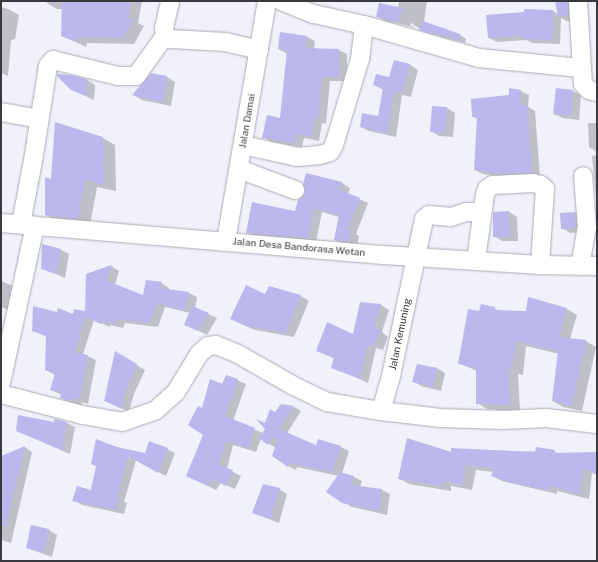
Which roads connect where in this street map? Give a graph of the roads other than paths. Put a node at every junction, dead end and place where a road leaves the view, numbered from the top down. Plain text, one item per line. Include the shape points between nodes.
1 (170, 1) edge
2 (267, 1) edge
3 (281, 1) edge
4 (578, 1) edge
5 (364, 25) junction
6 (165, 36) junction
7 (259, 50) junction
8 (581, 68) junction
9 (597, 92) edge
10 (1, 112) edge
11 (40, 119) junction
12 (243, 145) junction
13 (239, 169) junction
14 (583, 176) dead end
15 (294, 190) dead end
16 (482, 212) junction
17 (1, 223) edge
18 (28, 225) junction
19 (226, 241) junction
20 (416, 256) junction
21 (476, 260) junction
22 (540, 265) junction
23 (589, 266) edge
24 (1, 383) edge
25 (1, 394) edge
26 (381, 411) junction
27 (597, 424) edge

1 - 6 street via 164,28
2 - 7 street, Jalan Damai
3 - 5 street via 314,14
4 - 8 street
5 - 8 street via 479,58
5 - 12 street via 360,59 330,152 297,157
6 - 7 street via 171,39 224,42
6 - 11 street via 136,76 118,76 53,60 48,66
7 - 12 street, Jalan Damai
8 - 9 street via 583,84 589,90
10 - 11 street
11 - 18 street
12 - 13 street, Jalan Damai
13 - 15 street
13 - 19 street, Jalan Damai
14 - 23 street
16 - 20 street, Jalan Kemuning via 466,212 451,217 429,215 424,219
16 - 21 street
16 - 22 street via 487,188 493,185 541,185 545,189
17 - 18 street, Jalan Desa Bandorasa Wetan
18 - 19 street, Jalan Desa Bandorasa Wetan
18 - 24 street
19 - 20 street, Jalan Desa Bandorasa Wetan
20 - 21 street, Jalan Desa Bandorasa Wetan
20 - 26 street, Jalan Kemuning via 391,376
21 - 22 street, Jalan Desa Bandorasa Wetan
22 - 23 street, Jalan Desa Bandorasa Wetan
25 - 26 street via 122,422 156,410 176,392 199,354 208,346 216,345 238,354 327,402
26 - 27 street via 441,418 546,418

